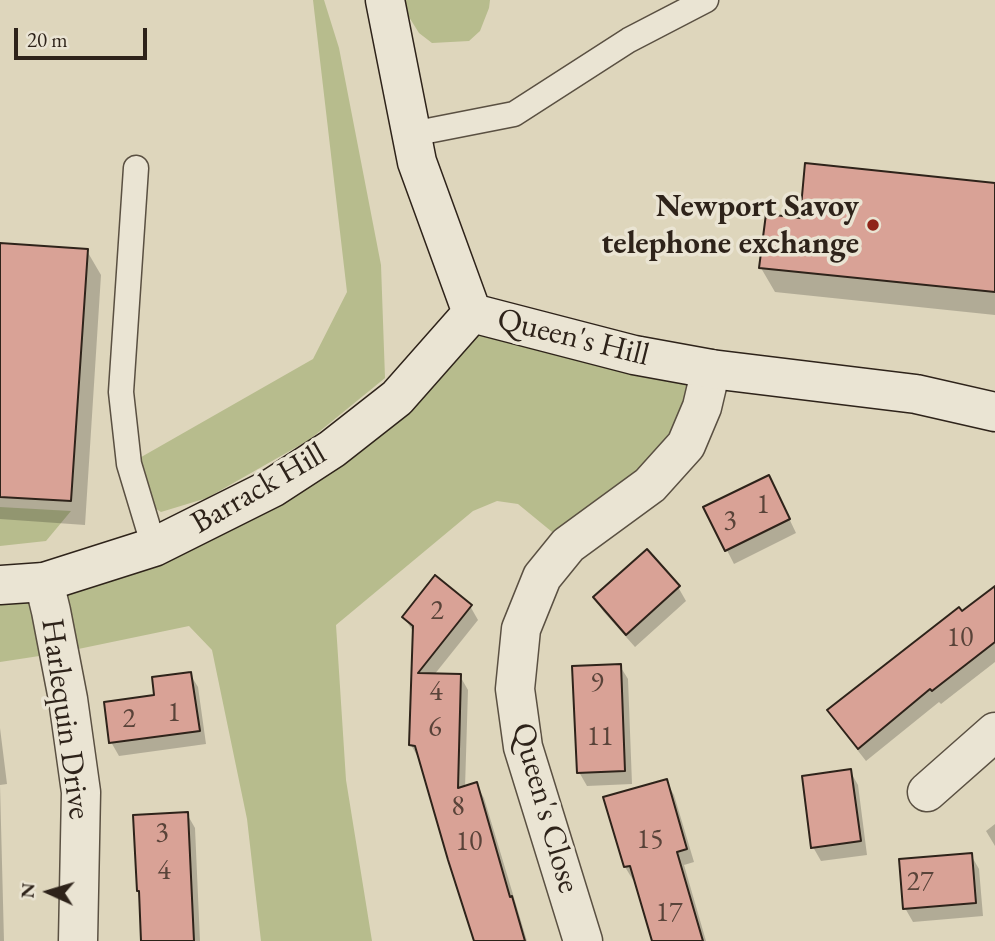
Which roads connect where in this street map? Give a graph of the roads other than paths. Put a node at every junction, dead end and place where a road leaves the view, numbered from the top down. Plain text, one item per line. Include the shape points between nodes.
1 (384, 0) edge
2 (705, 0) edge
3 (412, 134) junction
4 (136, 168) dead end
5 (472, 313) junction
6 (711, 369) junction
7 (995, 412) edge
8 (154, 547) junction
9 (44, 582) junction
10 (0, 585) edge
11 (995, 732) edge
12 (927, 792) dead end
13 (78, 941) edge
14 (583, 941) edge

1 - 3 street, Queen's Hill
2 - 3 lane via 629,40 514,114
3 - 5 street, Queen's Hill via 417,162
4 - 8 lane via 121,392 129,464
5 - 6 street, Queen's Hill via 634,355
5 - 8 street, Barrack Hill via 397,398 332,449 272,488
6 - 7 street, Queen's Hill via 916,394
6 - 14 street, Queen's Close via 687,445 650,485 568,545 542,577 521,629 515,689 523,747
8 - 9 street, Barrack Hill
9 - 10 street, Barrack Hill
9 - 13 street, Harlequin Drive via 81,792
11 - 12 street

